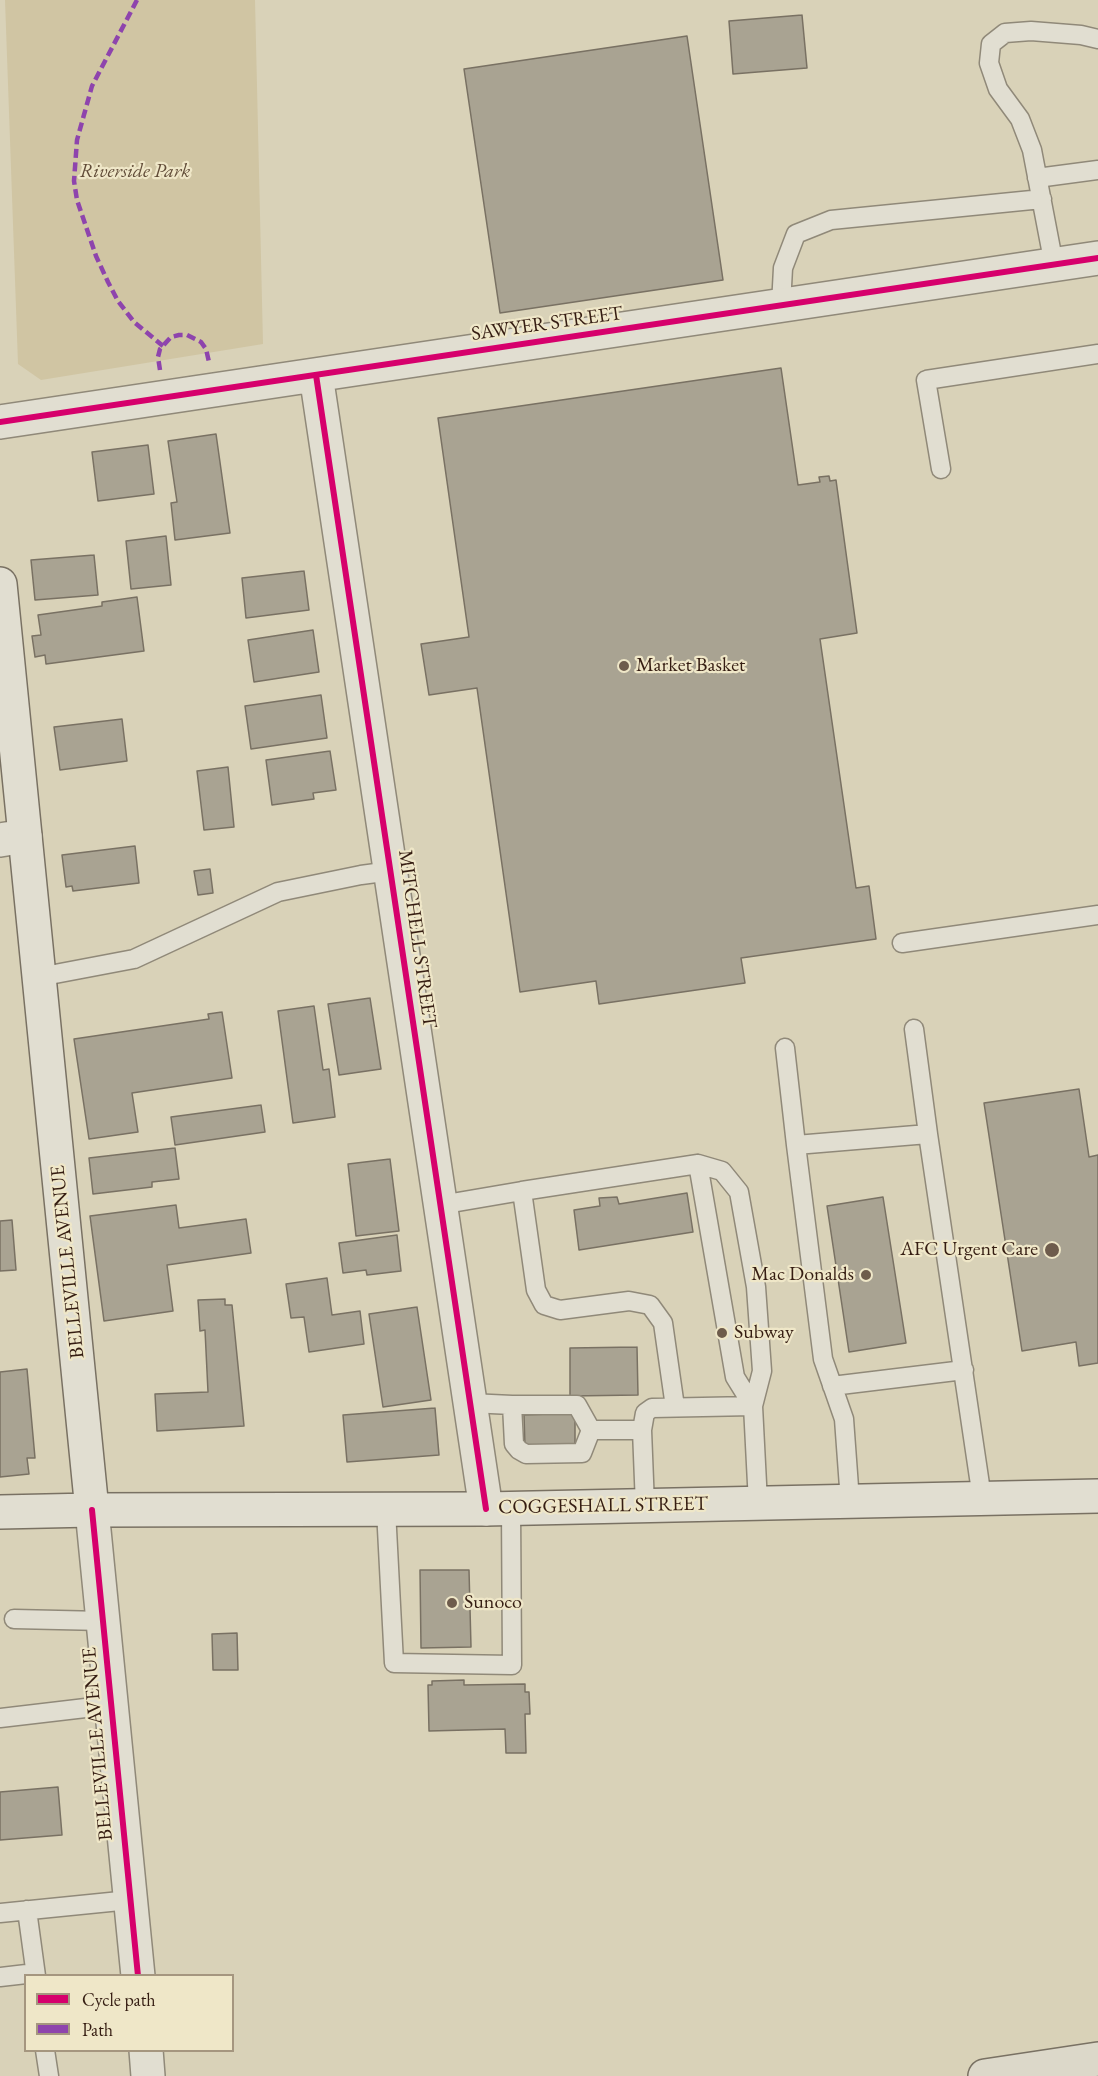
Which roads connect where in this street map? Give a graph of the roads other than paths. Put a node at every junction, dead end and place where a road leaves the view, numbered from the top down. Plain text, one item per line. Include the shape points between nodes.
1 (1098, 39) edge
2 (1098, 170) edge
3 (1038, 178) junction
4 (1041, 199) junction
5 (1098, 258) edge
6 (1054, 265) junction
7 (782, 306) junction
8 (1098, 354) edge
9 (316, 375) junction
10 (0, 422) edge
11 (940, 469) dead end
12 (0, 584) edge
13 (13, 838) edge
14 (391, 871) junction
15 (1098, 915) edge
16 (902, 944) dead end
17 (39, 977) junction
18 (914, 1029) dead end
19 (785, 1048) dead end
20 (928, 1134) junction
21 (796, 1145) junction
22 (698, 1164) junction
23 (522, 1191) junction
24 (440, 1205) junction
25 (964, 1370) junction
26 (832, 1386) junction
27 (470, 1403) junction
28 (512, 1405) junction
29 (753, 1406) junction
30 (675, 1407) junction
31 (591, 1430) junction
32 (642, 1430) junction
33 (1098, 1496) edge
34 (982, 1498) junction
35 (850, 1501) junction
36 (758, 1503) junction
37 (645, 1506) junction
38 (498, 1509) junction
39 (92, 1510) junction
40 (386, 1510) junction
41 (0, 1512) edge
42 (14, 1619) dead end
43 (103, 1621) junction
44 (111, 1705) junction
45 (0, 1718) edge
46 (130, 1900) junction
47 (27, 1910) junction
48 (0, 1913) edge
49 (35, 1974) edge
50 (138, 1974) edge
51 (24, 1975) edge
52 (0, 1977) edge
53 (45, 2052) edge
54 (146, 2052) edge
55 (1098, 2059) edge
56 (49, 2076) edge
57 (148, 2076) edge
58 (985, 2076) edge

1 - 3 lane via 1005,33 992,44 989,63 998,89 1020,119
2 - 3 lane
3 - 4 lane
4 - 6 lane
4 - 7 lane via 831,220 796,234 783,268
5 - 6 street, SAWYER STREET
6 - 7 street, SAWYER STREET
7 - 9 street, SAWYER STREET
8 - 11 lane via 926,380
9 - 10 street, SAWYER STREET
9 - 14 street, MITCHELL STREET
12 - 13 street, BELLEVILLE AVENUE
13 - 17 street, BELLEVILLE AVENUE
14 - 17 lane via 278,892 134,959
14 - 24 street, MITCHELL STREET
15 - 16 lane
17 - 39 street, BELLEVILLE AVENUE
18 - 20 lane
19 - 21 lane
20 - 21 lane
20 - 25 lane
21 - 26 lane via 823,1359
22 - 23 lane
22 - 29 lane via 735,1377
22 - 29 lane via 722,1171 739,1192 756,1287 762,1371
23 - 24 lane
23 - 30 lane via 536,1290 544,1305 560,1310 629,1301 650,1305 663,1323
24 - 27 street, MITCHELL STREET
25 - 26 lane
25 - 34 lane
26 - 35 lane via 844,1419
27 - 28 lane
27 - 38 street, MITCHELL STREET
28 - 31 lane via 577,1405
28 - 31 lane via 514,1444 526,1454 582,1453
29 - 30 lane
29 - 36 lane
30 - 32 lane via 652,1408 645,1413
31 - 32 lane
32 - 37 lane
33 - 34 street, COGGESHALL STREET
34 - 35 street, COGGESHALL STREET
35 - 36 street, COGGESHALL STREET
36 - 37 street, COGGESHALL STREET
37 - 38 street, COGGESHALL STREET
38 - 40 street, COGGESHALL STREET
38 - 40 lane via 512,1665 394,1663
39 - 40 street, COGGESHALL STREET
39 - 41 street, COGGESHALL STREET
39 - 43 street, BELLEVILLE AVENUE
42 - 43 lane
43 - 44 street, BELLEVILLE AVENUE
44 - 45 lane
44 - 46 street, BELLEVILLE AVENUE
46 - 47 lane
46 - 50 street, BELLEVILLE AVENUE
47 - 48 lane
47 - 49 lane
51 - 52 lane
53 - 56 lane
54 - 57 street
55 - 58 highway

